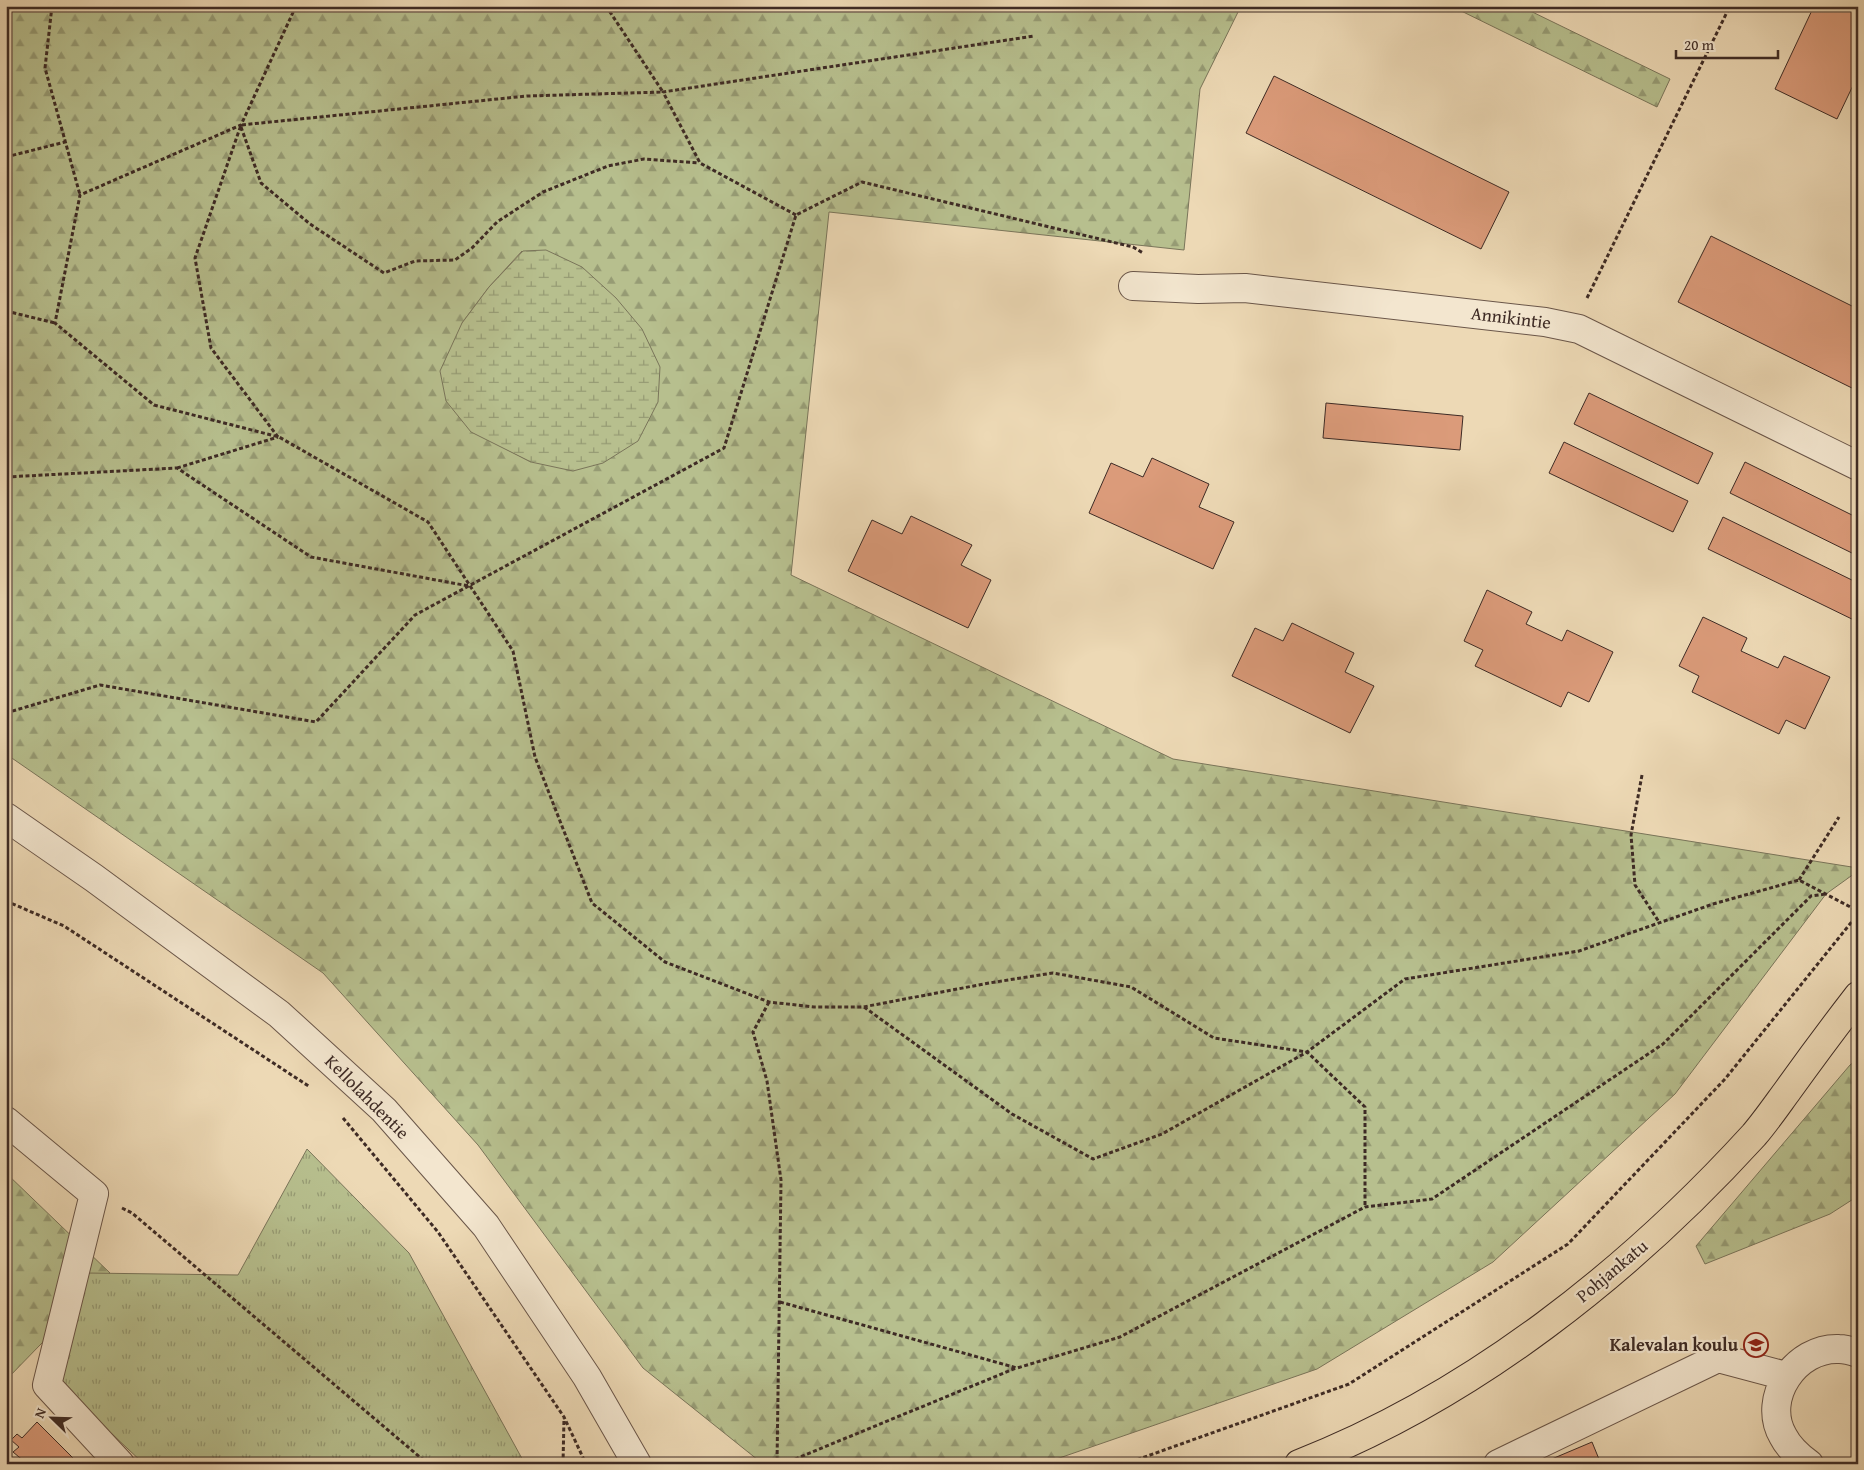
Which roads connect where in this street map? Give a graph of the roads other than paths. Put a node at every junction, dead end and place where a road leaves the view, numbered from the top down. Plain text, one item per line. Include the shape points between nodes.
1 (1132, 286) dead end
2 (1858, 466) edge
3 (6, 816) edge
4 (1858, 996) edge
5 (6, 1121) edge
6 (1858, 1353) edge
7 (1786, 1376) junction
8 (120, 1464) edge
9 (637, 1464) edge
10 (1299, 1464) edge
11 (1498, 1464) edge
12 (1809, 1464) edge

1 - 2 street, Annikintie via 1245,288 1545,322 1579,329
3 - 9 street, Kellolahdentie via 279,1014 384,1110 486,1226 587,1377
4 - 10 main road, Pohjankatu via 1755,1134 1664,1227 1568,1308 1457,1386 1338,1448
5 - 8 street via 94,1194 47,1385
6 - 7 street via 1839,1349 1819,1352 1800,1361
7 - 11 street via 1718,1358
7 - 12 street via 1778,1395 1776,1415 1782,1435 1793,1452

